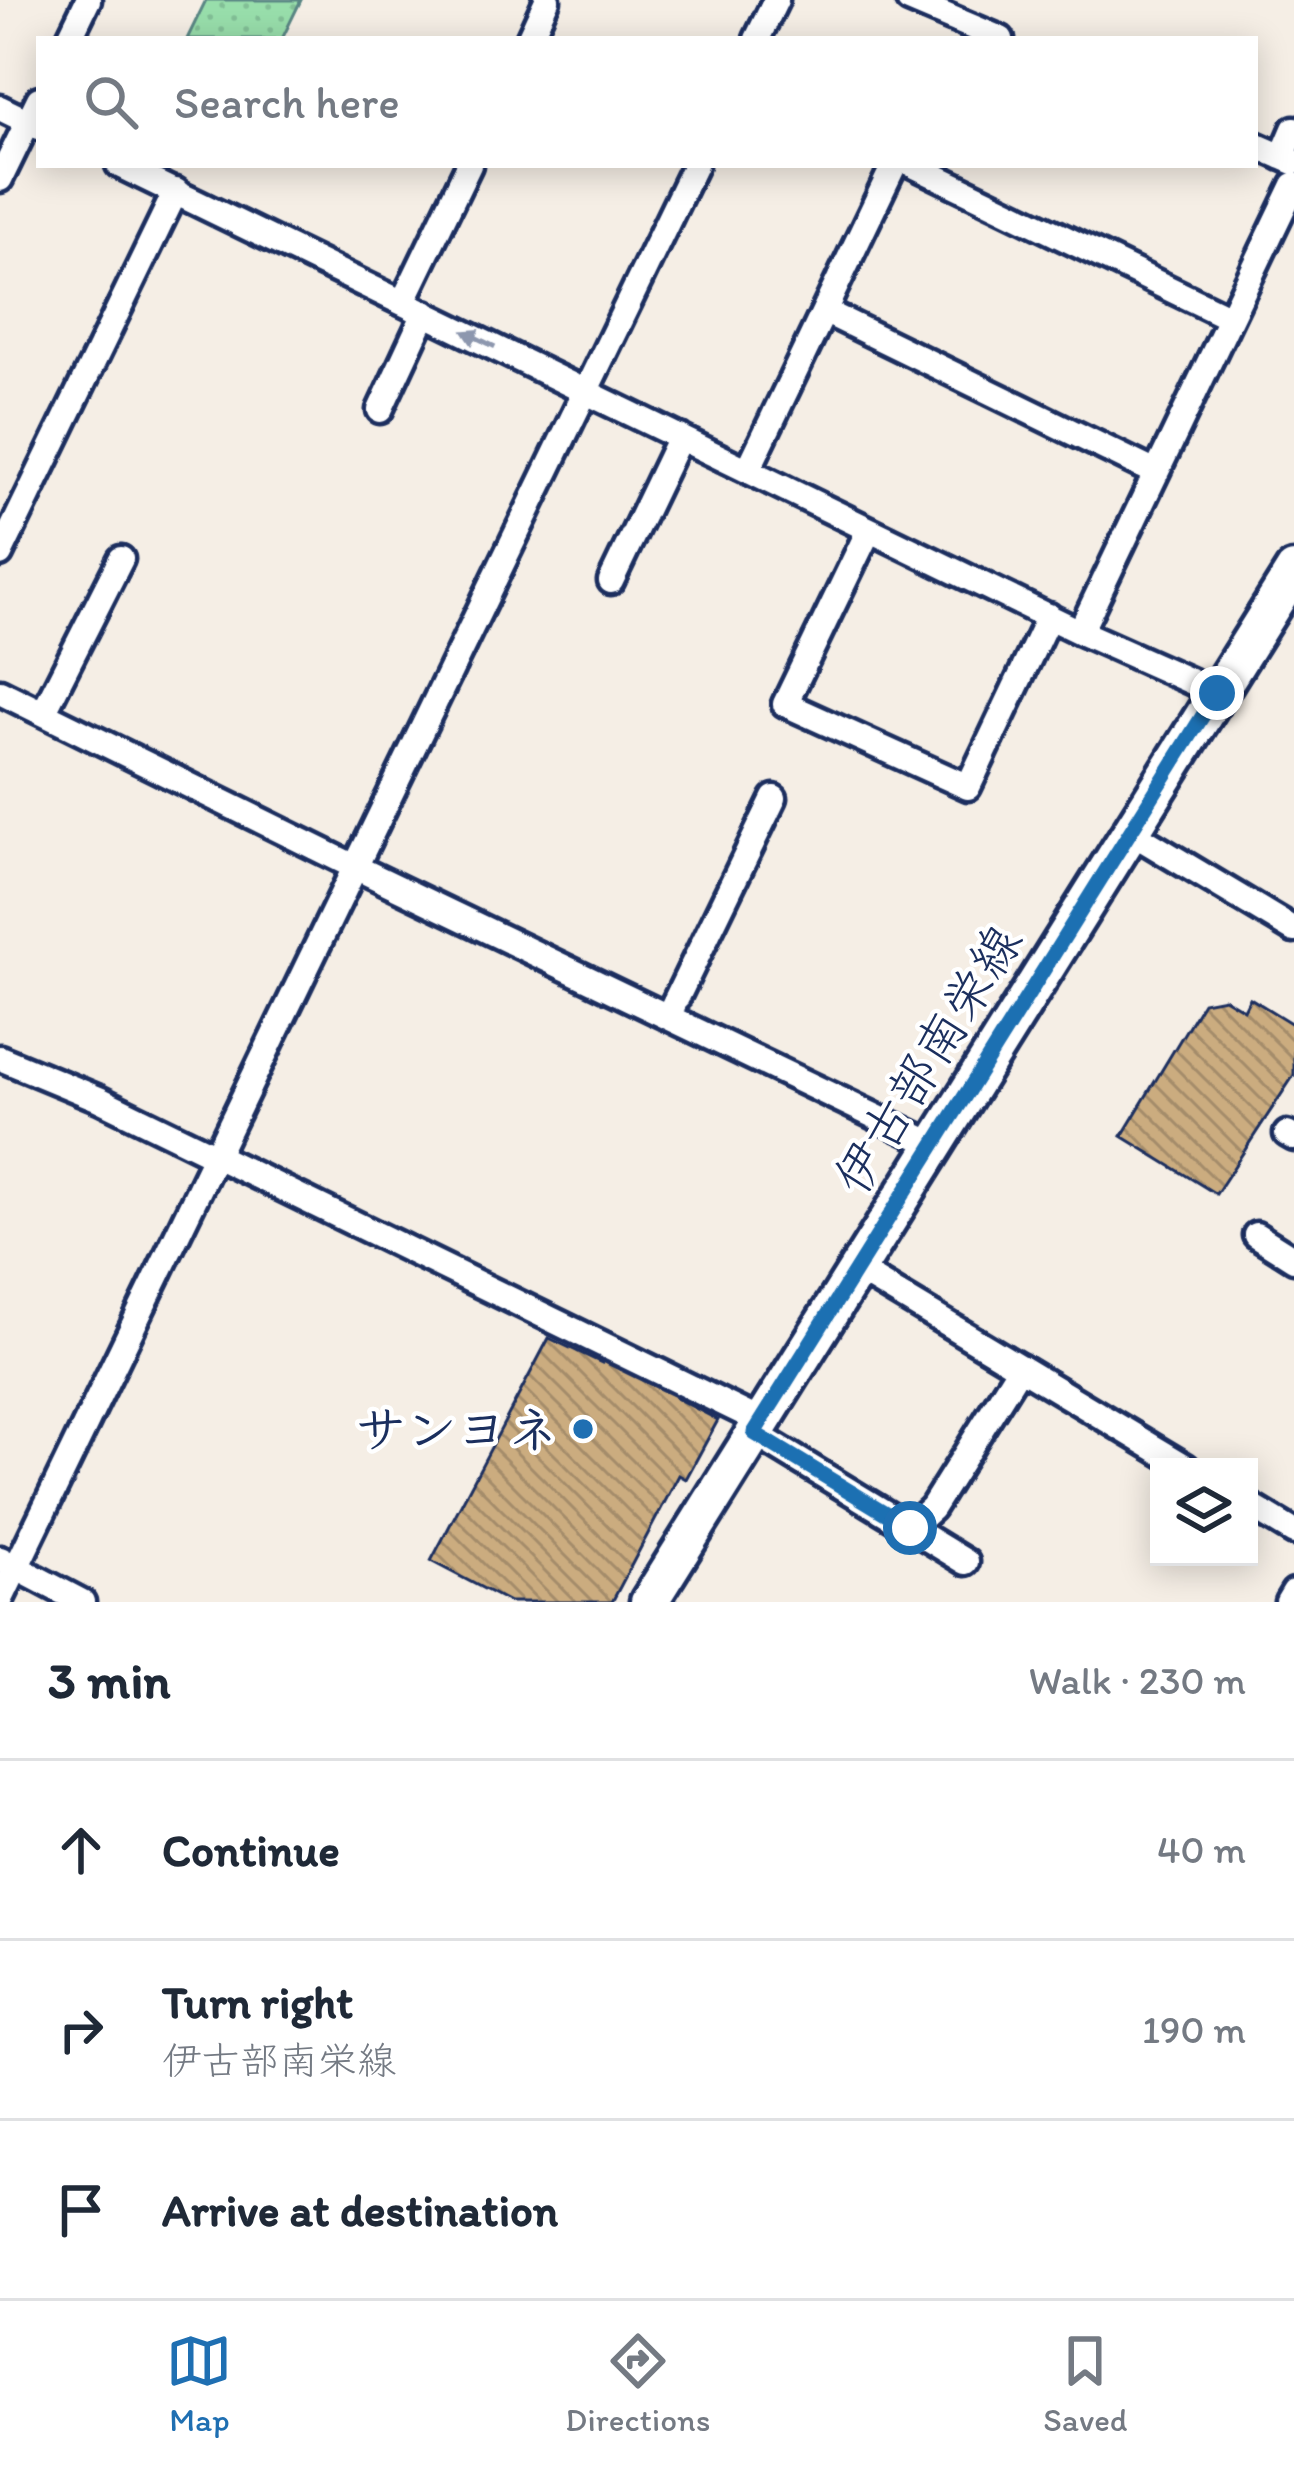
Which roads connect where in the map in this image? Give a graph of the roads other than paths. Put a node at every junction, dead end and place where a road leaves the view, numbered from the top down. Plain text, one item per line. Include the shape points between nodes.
1 (88, 0) edge
2 (548, 0) edge
3 (776, 0) edge
4 (909, 0) edge
5 (958, 31) edge
6 (70, 36) edge
7 (530, 36) edge
8 (758, 36) edge
9 (0, 108) edge
10 (35, 116) edge
11 (1294, 129) edge
12 (1258, 146) edge
13 (1288, 159) edge
14 (126, 168) edge
15 (468, 168) edge
16 (694, 168) edge
17 (893, 168) edge
18 (919, 168) edge
19 (0, 179) edge
20 (1294, 185) edge
21 (176, 191) junction
22 (414, 308) junction
23 (824, 311) junction
24 (1230, 318) junction
25 (584, 391) junction
26 (380, 410) dead end
27 (680, 437) junction
28 (748, 470) junction
29 (1156, 472) junction
30 (869, 530) junction
31 (0, 554) edge
32 (121, 559) dead end
33 (1294, 571) edge
34 (611, 581) dead end
35 (1048, 616) junction
36 (1080, 632) junction
37 (0, 692) edge
38 (1217, 693) junction
39 (43, 713) junction
40 (774, 798) dead end
41 (1129, 831) junction
42 (355, 867) junction
43 (1294, 931) edge
44 (668, 1016) junction
45 (0, 1058) edge
46 (935, 1145) junction
47 (216, 1155) junction
48 (1256, 1235) dead end
49 (1294, 1259) edge
50 (856, 1269) junction
51 (1020, 1367) junction
52 (758, 1428) junction
53 (1171, 1458) edge
54 (1258, 1510) edge
55 (910, 1528) junction
56 (1294, 1532) edge
57 (966, 1562) dead end
58 (8, 1563) edge
59 (1294, 1592) edge
60 (0, 1601) edge
61 (82, 1602) edge
62 (649, 1602) edge
63 (1288, 1602) edge

1 - 6 street
2 - 7 street
3 - 8 street
4 - 5 street
9 - 10 street
10 - 19 street
11 - 13 street
12 - 13 street
14 - 21 street
15 - 22 street
16 - 25 street
17 - 23 street
18 - 24 street
20 - 24 street
21 - 22 street
21 - 31 street
25 -> 22 street
22 - 26 street
23 - 28 street
23 - 29 street
24 - 29 street
25 - 27 street
25 - 42 street
27 - 28 street
27 - 34 street
28 - 30 street
29 - 36 street
30 - 35 street
30 - 35 street via 785,704 968,787
32 - 39 street
33 - 38 main road, 伊古部南栄線
35 - 36 street
36 - 38 street
37 - 39 street
38 - 41 main road, 伊古部南栄線
39 - 42 street
40 - 44 street
41 - 43 street
41 - 46 main road, 伊古部南栄線
42 - 44 street
42 - 47 street
44 - 46 street
45 - 47 street
46 - 50 main road, 伊古部南栄線
47 - 52 street
47 - 58 street
48 - 49 street
50 - 51 street
50 - 52 main road, 伊古部南栄線
51 - 53 street
51 - 55 street via 932,1508
52 - 55 street
52 - 62 main road, 伊古部南栄線
54 - 56 street
55 - 57 street
58 - 60 street
58 - 61 street
59 - 63 street

